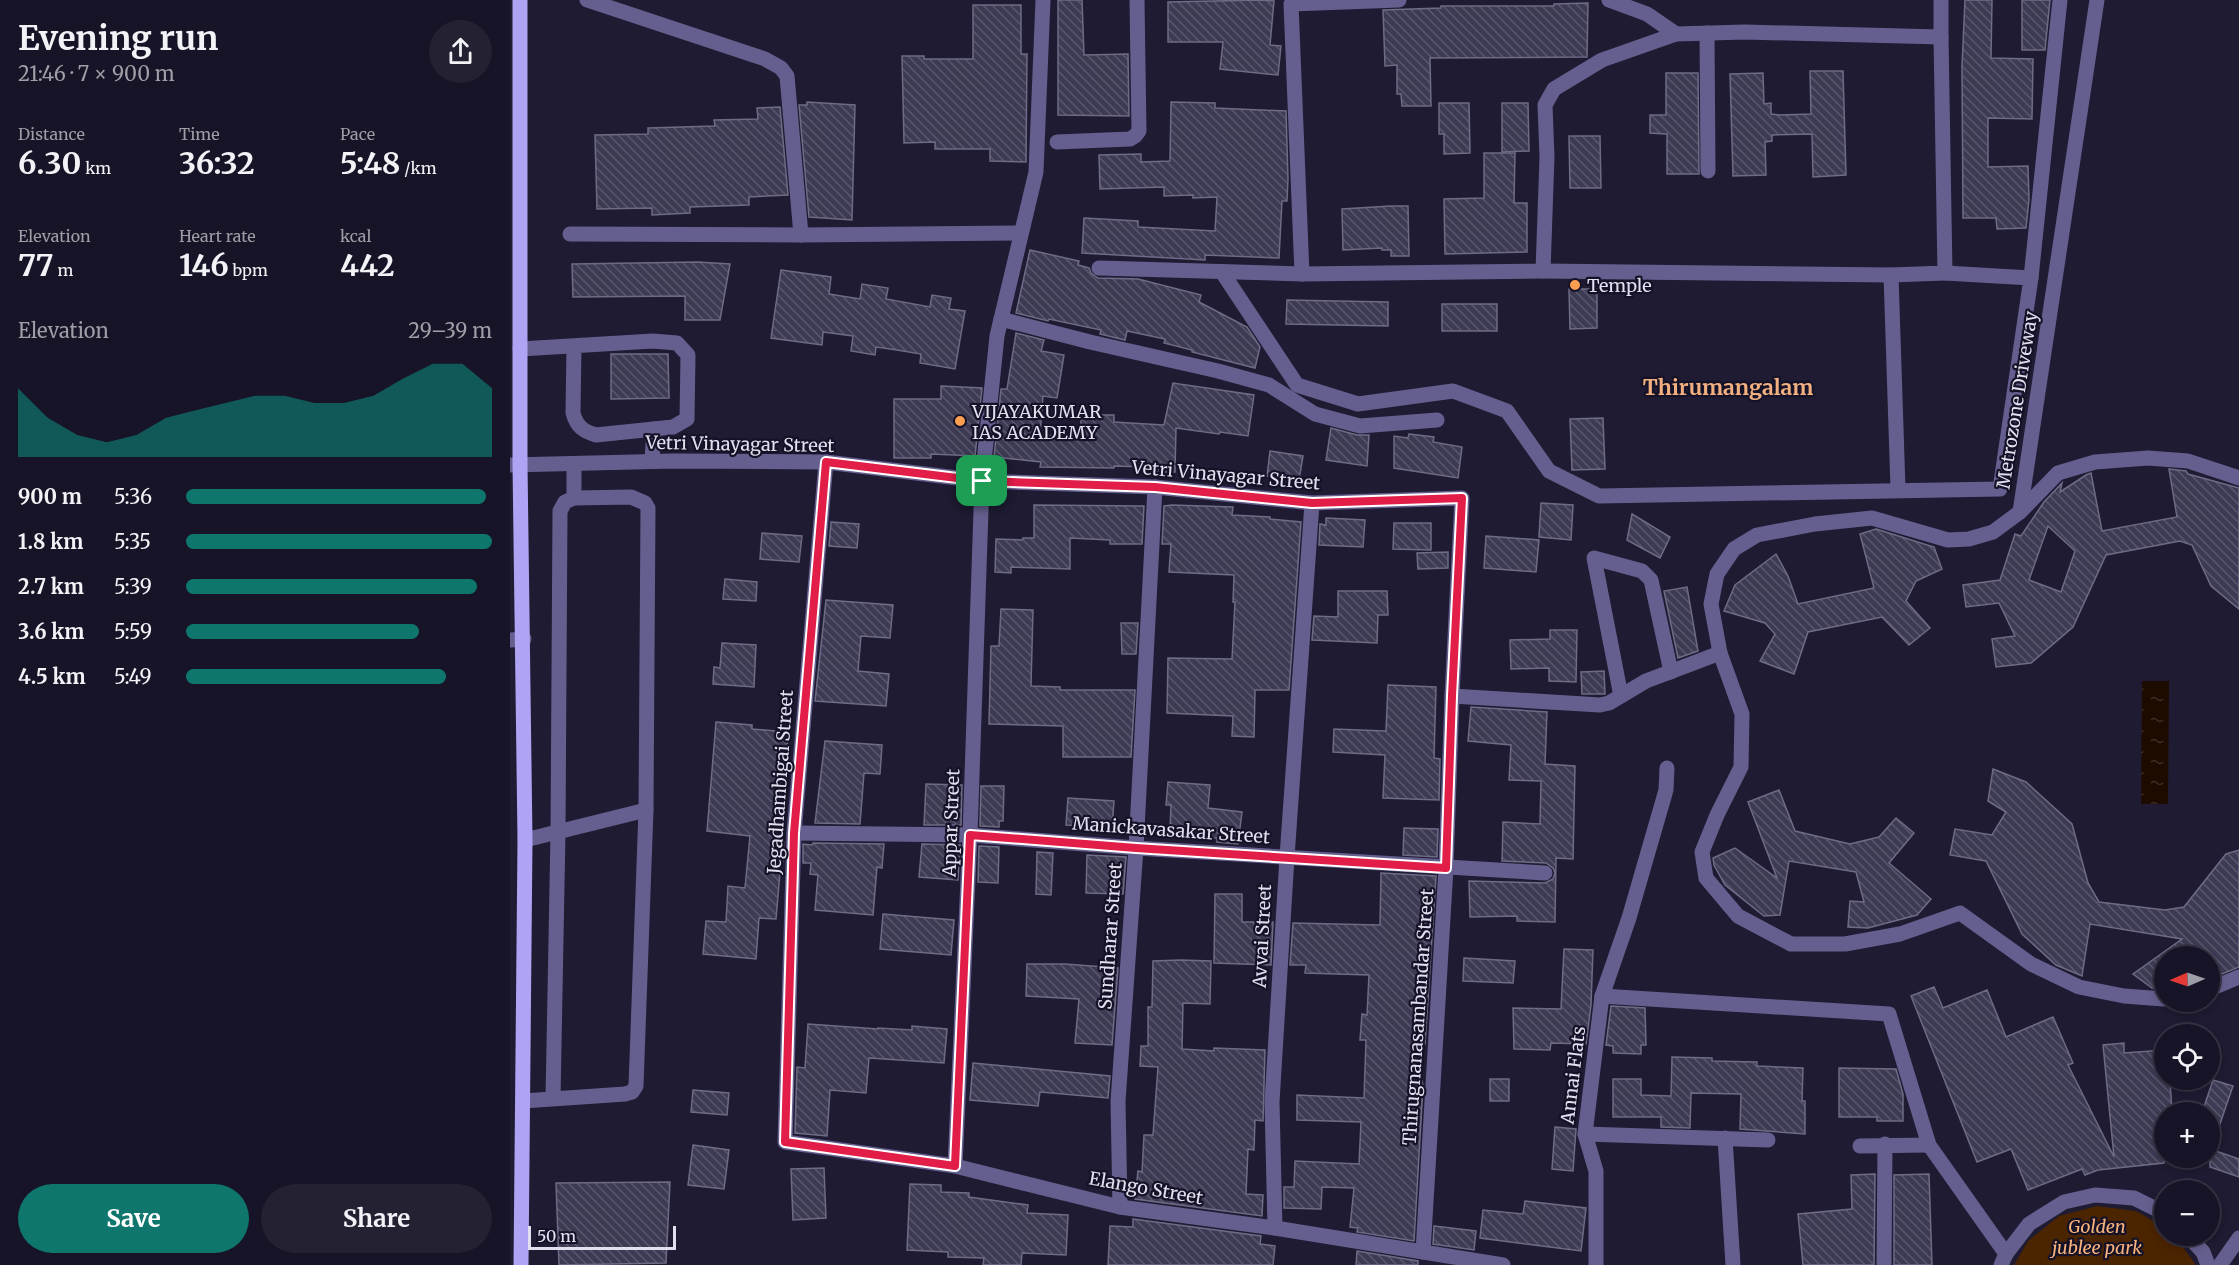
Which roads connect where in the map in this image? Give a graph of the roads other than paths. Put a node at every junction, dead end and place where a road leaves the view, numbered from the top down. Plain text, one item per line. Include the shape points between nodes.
1 (520, 0) edge
2 (587, 0) edge
3 (1043, 0) edge
4 (1137, 0) edge
5 (1399, 0) edge
6 (1609, 0) edge
7 (1941, 0) edge
8 (2060, 0) edge
9 (2097, 0) edge
10 (1707, 33) junction
11 (1676, 34) junction
12 (1941, 37) junction
13 (1058, 142) dead end
14 (1708, 171) dead end
15 (1021, 233) junction
16 (570, 234) dead end
17 (801, 235) junction
18 (1099, 268) dead end
19 (1543, 271) junction
20 (1222, 272) junction
21 (1945, 273) junction
22 (1302, 274) junction
23 (1891, 275) junction
24 (2031, 278) junction
25 (1001, 319) junction
26 (574, 346) junction
27 (520, 349) junction
28 (1437, 420) dead end
29 (654, 429) junction
30 (652, 461) junction
31 (826, 462) junction
32 (574, 464) junction
33 (515, 465) edge
34 (2239, 478) edge
35 (982, 481) junction
36 (1155, 487) junction
37 (1898, 489) junction
38 (574, 498) junction
39 (1462, 498) joint
40 (1312, 503) junction
41 (2020, 512) junction
42 (517, 639) edge
43 (1720, 653) junction
44 (1671, 672) junction
45 (1452, 696) junction
46 (1622, 696) junction
47 (1667, 768) dead end
48 (646, 810) junction
49 (558, 832) junction
50 (794, 833) junction
51 (970, 835) junction
52 (525, 840) junction
53 (1136, 848) junction
54 (1287, 857) junction
55 (1446, 868) junction
56 (1545, 873) dead end
57 (2239, 977) edge
58 (2220, 985) edge
59 (1602, 996) junction
60 (2154, 998) edge
61 (552, 1099) junction
62 (523, 1101) junction
63 (1585, 1134) junction
64 (1725, 1138) junction
65 (1768, 1140) dead end
66 (785, 1142) joint
67 (1885, 1144) junction
68 (1929, 1145) junction
69 (1860, 1146) dead end
70 (955, 1166) junction
71 (1120, 1207) junction
72 (2154, 1208) edge
73 (1275, 1228) junction
74 (2239, 1238) edge
75 (2197, 1246) edge
76 (1423, 1252) junction
77 (2004, 1259) edge
78 (521, 1265) edge
79 (1503, 1265) edge
80 (1596, 1265) edge
81 (1732, 1265) edge
82 (1884, 1265) edge
83 (2208, 1265) edge
84 (2220, 1265) edge

1 - 27 main road
2 - 17 street via 765,59 781,68 788,76
3 - 15 street, Appar Street via 1036,172
4 - 13 street via 1138,131 1130,139
5 - 22 street via 1291,4
6 - 11 street via 1647,14
7 - 12 street
8 - 24 street
9 - 41 street, Metrozone Driveway
10 - 11 street
10 - 12 street
10 - 14 street
11 - 19 street via 1602,60 1554,89 1545,105
12 - 21 street
15 - 17 street
15 - 25 street, Appar Street
16 - 17 street
18 - 20 street
19 - 22 street
19 - 23 street
20 - 22 street
20 - 37 street via 1297,385 1358,404 1453,391 1507,411 1549,471 1599,496
21 - 23 street
21 - 24 street
23 - 37 street
24 - 37 street via 2000,489
25 - 28 street via 1269,385 1315,414 1360,426
25 - 35 street, Appar Street
26 - 27 street
26 - 29 street via 576,424 596,435
26 - 29 street via 653,341 677,343 688,354 687,418 673,428
27 - 33 main road
29 - 30 street
30 - 31 street, Vetri Vinayagar Street
30 - 32 street, Vetri Vinayagar Street
31 - 35 street, Vetri Vinayagar Street
31 - 50 street, Jegadhambigai Street
32 - 33 street, Vetri Vinayagar Street
32 - 38 street
33 - 42 main road
34 - 41 street via 2188,460 2095,462 2058,473
35 - 36 street, Vetri Vinayagar Street
35 - 51 street, Appar Street
36 - 40 street, Vetri Vinayagar Street
36 - 53 street, Sundharar Street
38 - 48 street via 631,497 648,508
38 - 49 street via 565,502 560,511
39 - 40 street, Vetri Vinayagar Street
39 - 45 street, Thirugnanasambandar Street
40 - 54 street, Avvai Street
41 - 43 street, Metrozone Driveway via 1993,532 1969,539 1948,540 1872,518 1757,535 1734,549 1718,574 1711,604
42 - 52 main road
43 - 44 street
43 - 60 street, Metrozone Driveway via 1742,714 1741,767 1702,852 1706,878 1738,916 1791,944 1845,944 1900,934 1960,913 2031,964 2079,987
44 - 46 street
44 - 46 street via 1651,580 1642,571 1594,558
45 - 46 street via 1600,705
45 - 55 street, Thirugnanasambandar Street
47 - 59 street, Annai Flats via 1666,790
48 - 49 street
48 - 61 street via 636,1086 625,1094
49 - 52 street
49 - 61 street
50 - 51 street, Manickavasakar Street
50 - 66 street, Jegadhambigai Street
51 - 53 street, Manickavasakar Street
51 - 70 street, Appar Street
52 - 62 main road
53 - 54 street, Manickavasakar Street
53 - 71 street, Sundharar Street via 1118,1101
54 - 55 street, Manickavasakar Street
54 - 73 street, Avvai Street via 1272,1102
55 - 56 street, Manickavasakar Street
55 - 76 street, Thirugnanasambandar Street
57 - 58 street
59 - 63 street, Annai Flats
59 - 68 street via 1889,1014
61 - 62 street
62 - 78 main road
63 - 64 street
63 - 80 street, Annai Flats via 1596,1171
64 - 65 street
64 - 81 street
66 - 70 street, Elango Street
67 - 68 street
67 - 69 street
67 - 82 street
68 - 77 street
70 - 71 street, Elango Street
71 - 73 street, Elango Street
72 - 77 street via 2134,1198 2095,1194 2064,1202 2029,1224
73 - 76 street, Elango Street
74 - 84 street
75 - 83 street
76 - 79 street, Elango Street

